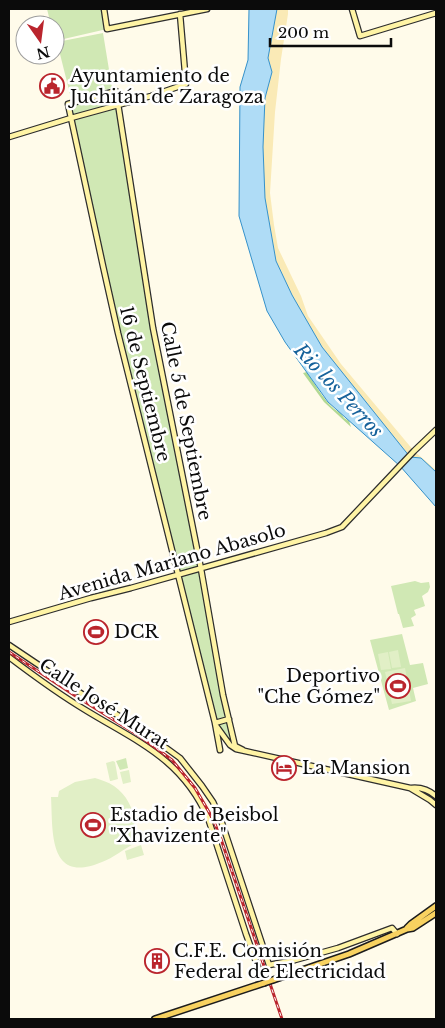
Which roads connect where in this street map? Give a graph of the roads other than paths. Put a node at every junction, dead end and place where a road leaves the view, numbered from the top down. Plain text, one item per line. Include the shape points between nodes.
1 (104, 9) edge
2 (207, 9) edge
3 (352, 9) edge
4 (436, 13) edge
5 (180, 14) junction
6 (68, 104) joint
7 (118, 106) junction
8 (71, 118) junction
9 (9, 137) edge
10 (436, 430) edge
11 (202, 569) junction
12 (177, 575) junction
13 (9, 622) edge
14 (9, 645) edge
15 (9, 657) edge
16 (229, 720) junction
17 (215, 723) junction
18 (220, 750) dead end
19 (243, 750) junction
20 (410, 788) junction
21 (436, 796) edge
22 (436, 805) edge
23 (436, 906) edge
24 (436, 913) edge
25 (407, 929) junction
26 (397, 934) junction
27 (259, 970) dead end
28 (155, 1019) edge

1 - 5 street via 106,29
2 - 5 street
3 - 4 street via 360,36
5 - 7 street via 186,84
6 - 7 street, Calle 5 de Septiembre via 116,91
6 - 8 street, 16 de Septiembre
7 - 8 street
7 - 11 street, Calle 5 de Septiembre via 153,328
8 - 9 street
8 - 12 street, 16 de Septiembre
10 - 11 street, Avenida Mariano Abasolo via 342,527
11 - 12 street, Avenida Mariano Abasolo
11 - 16 street, Calle 5 de Septiembre
12 - 13 street, Avenida Mariano Abasolo
12 - 17 street, 16 de Septiembre
14 - 26 street via 180,758 213,802 220,817 268,964 271,966 338,948 392,928
15 - 27 street, Calle José Murat via 87,711 138,740 172,765 190,786 208,818
16 - 17 street
16 - 19 street, Calle 5 de Septiembre via 236,746
17 - 18 street
17 - 19 street via 231,747
19 - 20 street
20 - 21 street
20 - 22 street
23 - 25 main road
24 - 25 main road via 414,928
25 - 26 main road
26 - 28 main road, bridge via 264,984

